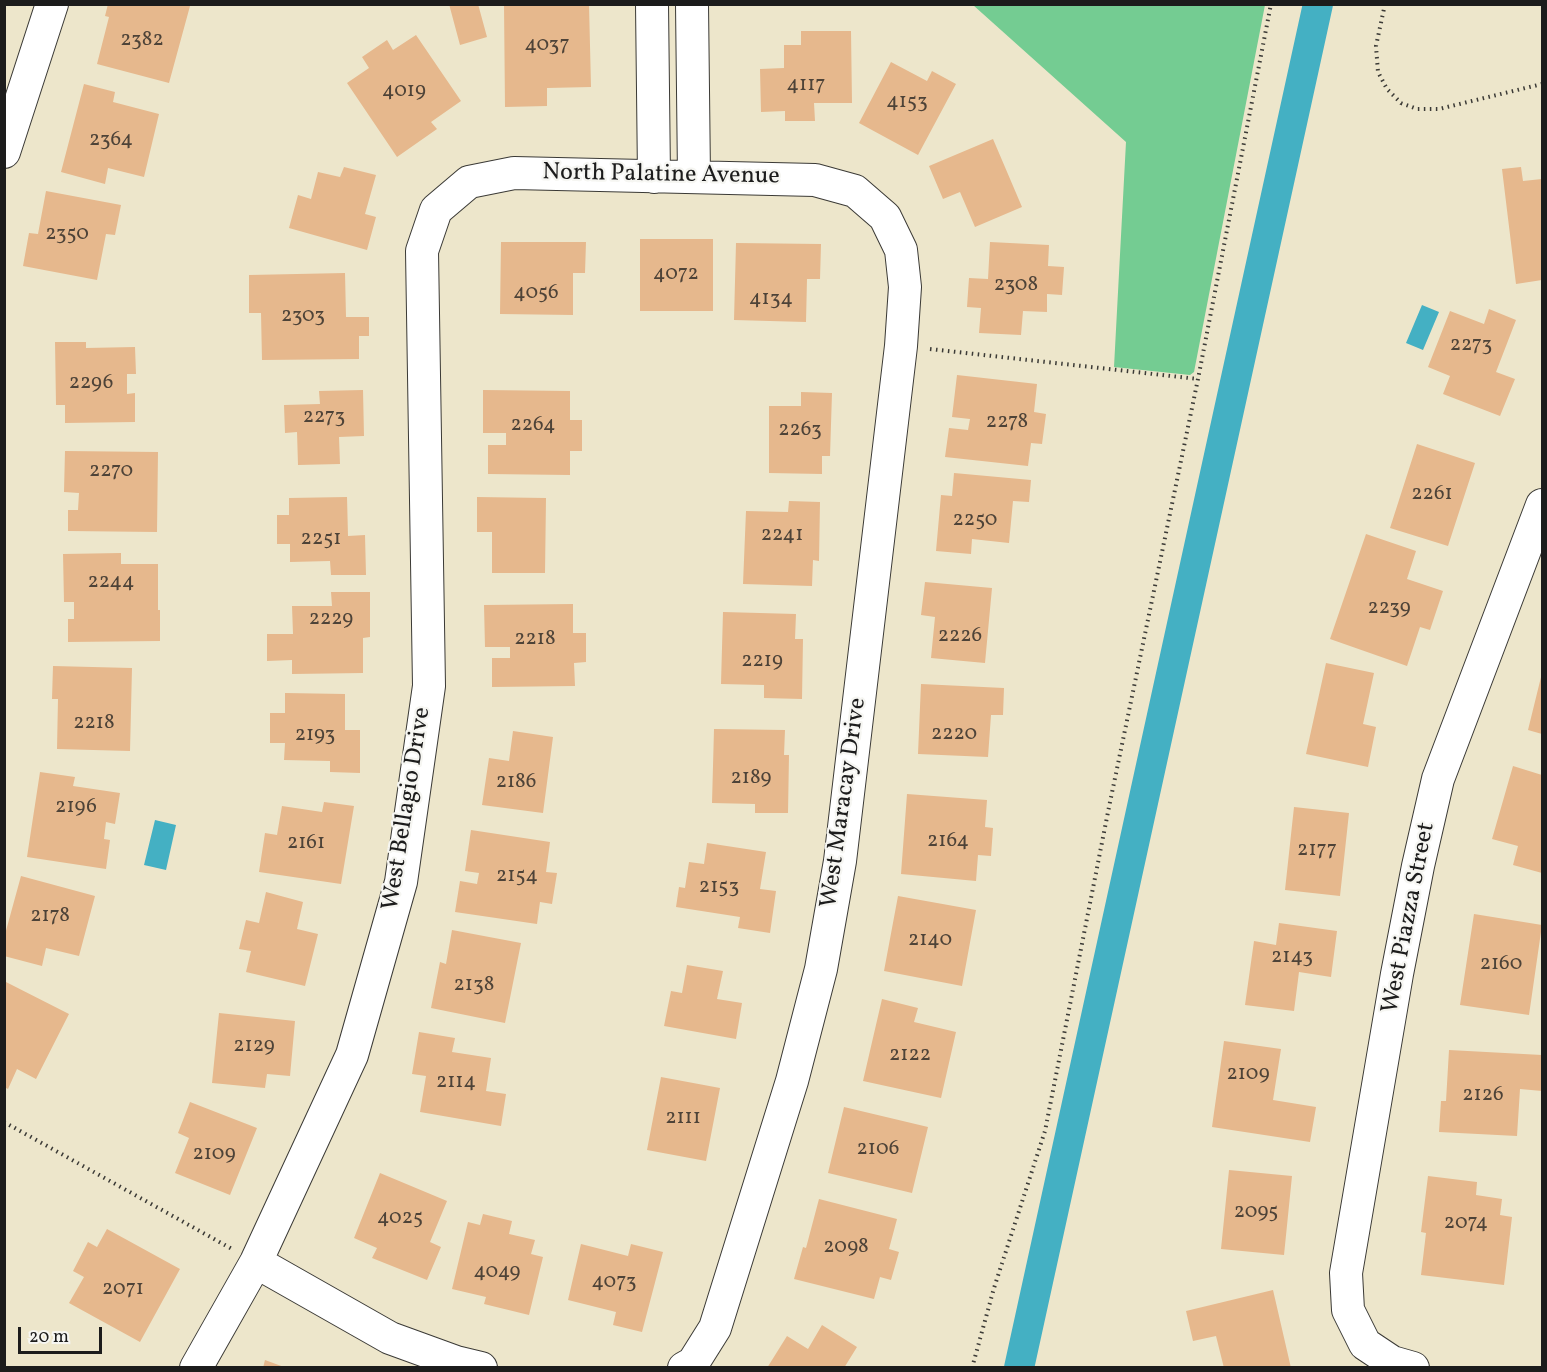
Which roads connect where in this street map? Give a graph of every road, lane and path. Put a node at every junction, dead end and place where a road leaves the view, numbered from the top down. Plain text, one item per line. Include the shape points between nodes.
1 (52, 4) edge
2 (652, 4) edge
3 (692, 4) edge
4 (1271, 4) edge
5 (1385, 4) edge
6 (1542, 84) edge
7 (4, 152) edge
8 (654, 177) junction
9 (694, 177) junction
10 (436, 210) joint
11 (885, 217) joint
12 (926, 348) dead end
13 (1198, 379) junction
14 (1542, 505) edge
15 (4, 1122) edge
16 (244, 1255) junction
17 (196, 1368) edge
18 (481, 1368) edge
19 (684, 1368) edge
20 (972, 1368) edge
21 (1413, 1368) edge

1 - 7 street
2 - 8 street
3 - 9 street
4 - 13 path
5 - 6 path via 1376,46 1378,72 1387,89 1401,102 1417,109 1439,109
8 - 9 street, North Palatine Avenue
8 - 10 street, North Palatine Avenue via 514,173 469,182
9 - 11 street, North Palatine Avenue via 815,180 855,191
10 - 16 street, West Bellagio Drive via 423,251 429,686 401,882 352,1055
11 - 19 street, West Maracay Drive via 901,250 905,287 901,346 841,849 827,936 792,1081 715,1328 693,1363
12 - 13 path
13 - 20 path via 1045,1131
14 - 21 street, West Piazza Street via 1438,779 1397,974 1346,1273 1348,1310 1365,1344 1392,1362
15 - 16 path
16 - 17 street, West Bellagio Drive
16 - 18 street via 390,1338

